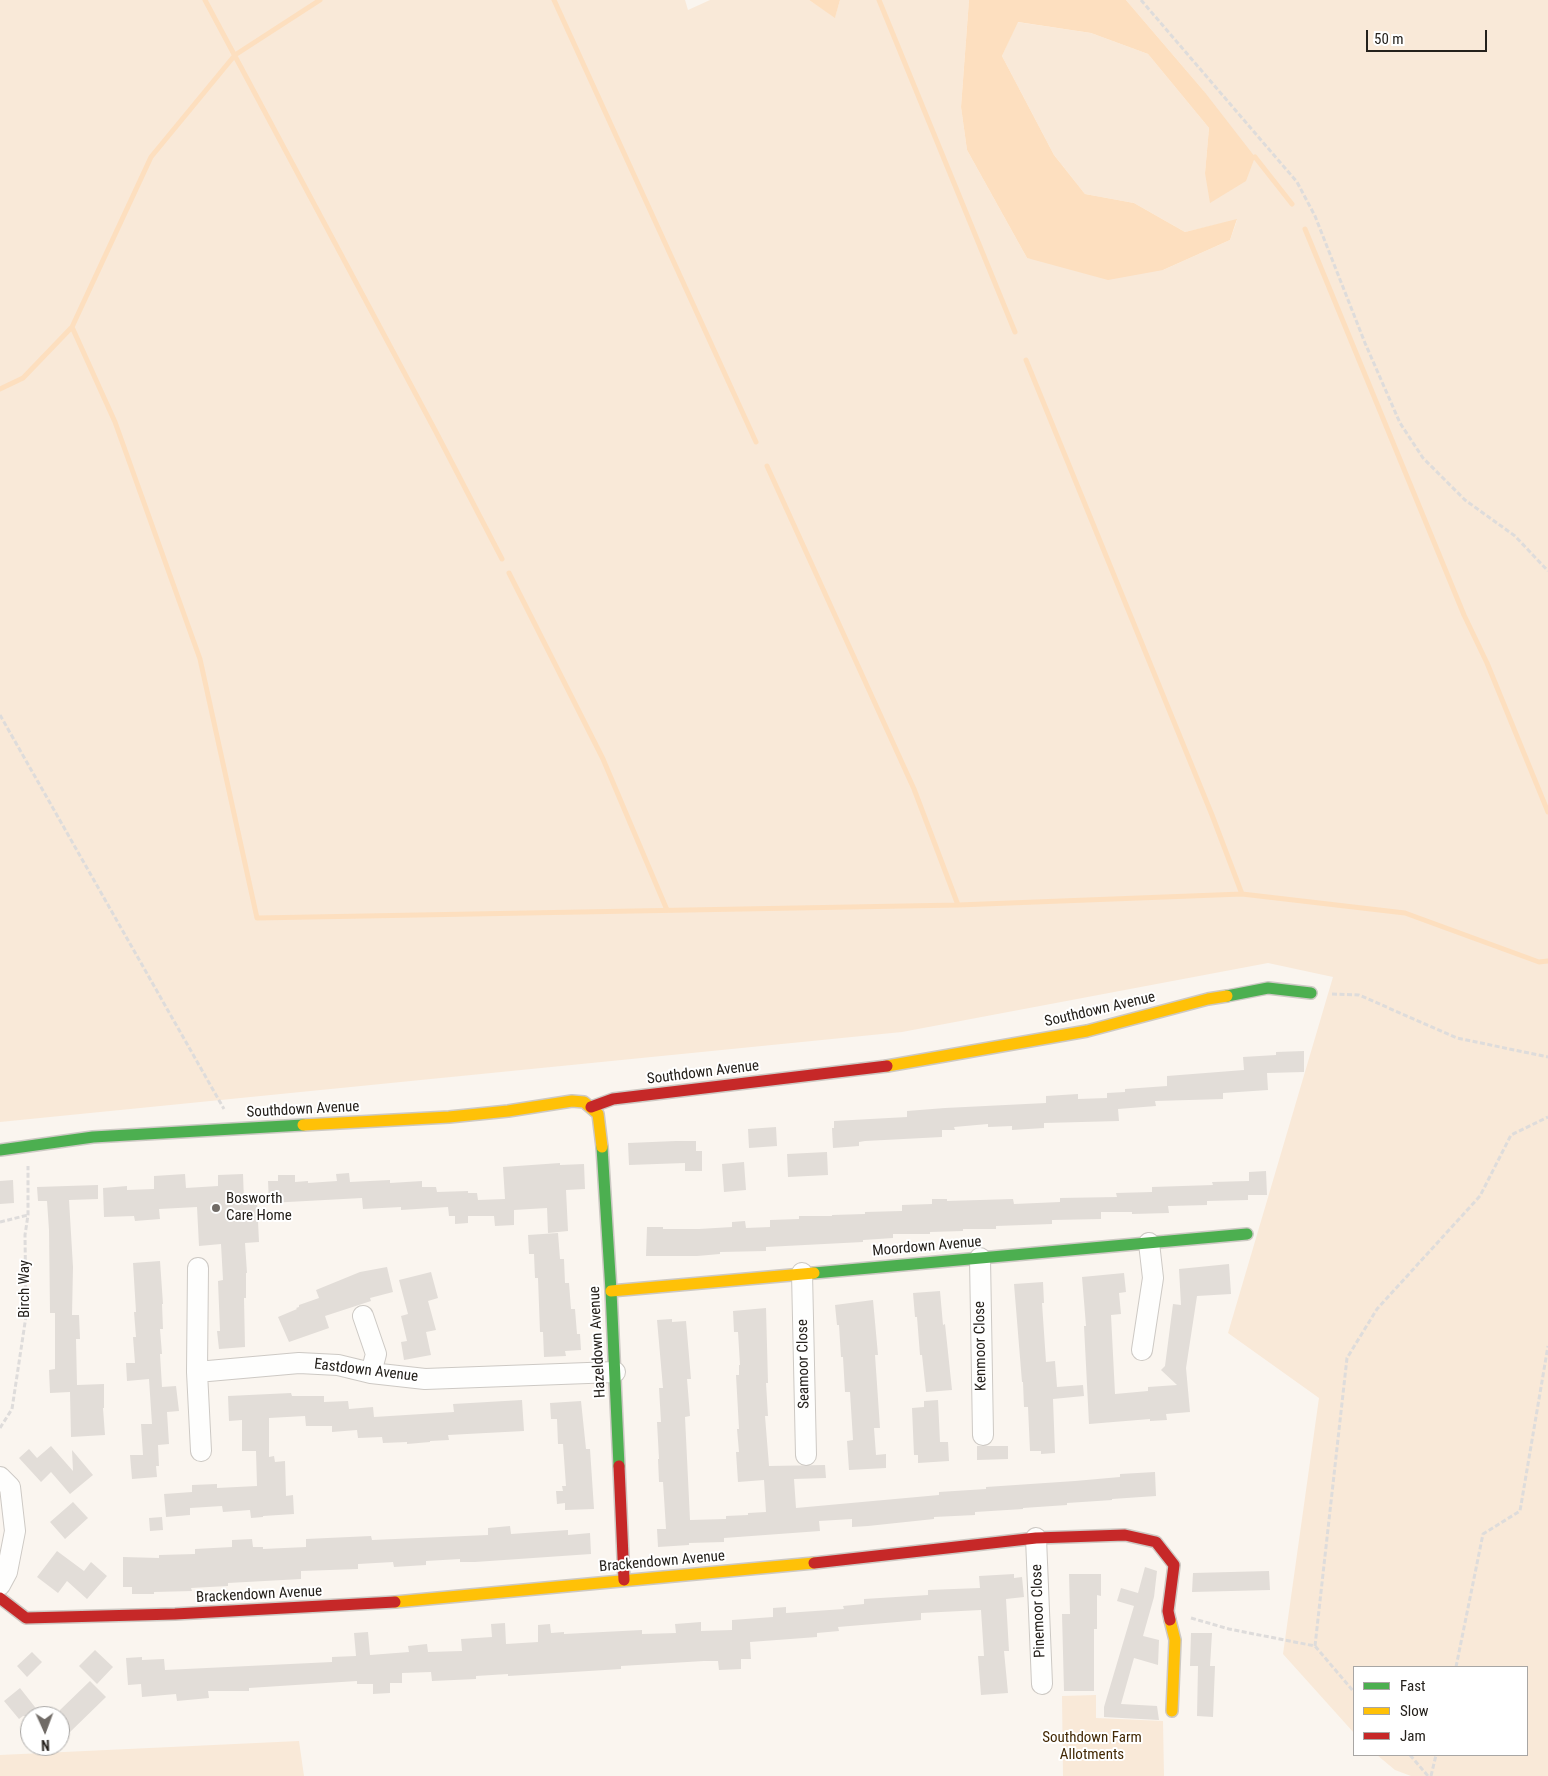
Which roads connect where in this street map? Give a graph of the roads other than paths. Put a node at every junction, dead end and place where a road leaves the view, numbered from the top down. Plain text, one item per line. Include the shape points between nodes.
1 (1311, 993) road end
2 (591, 1107) junction
3 (0, 1150) edge
4 (1247, 1234) dead end
5 (1149, 1243) junction
6 (980, 1258) junction
7 (198, 1268) dead end
8 (802, 1274) junction
9 (611, 1291) junction
10 (363, 1316) dead end
11 (1142, 1350) dead end
12 (197, 1372) junction
13 (614, 1372) junction
14 (372, 1373) junction
15 (983, 1435) dead end
16 (201, 1451) dead end
17 (806, 1455) dead end
18 (0, 1476) edge
19 (1036, 1538) junction
20 (624, 1580) junction
21 (0, 1585) edge
22 (0, 1598) edge
23 (1042, 1684) dead end
24 (1172, 1711) dead end

1 - 2 street, Southdown Avenue via 1268,988 1208,998 1087,1031 1010,1045 890,1066 613,1099
2 - 3 street, Southdown Avenue via 572,1100 449,1117 93,1137
2 - 9 street, Hazeldown Avenue via 600,1121
4 - 5 street, Moordown Avenue
5 - 6 street, Moordown Avenue
5 - 11 street via 1152,1278
6 - 8 street, Moordown Avenue
6 - 15 street, Kenmoor Close
7 - 12 street
8 - 9 street, Moordown Avenue
8 - 17 street, Seamoor Close
9 - 13 street, Hazeldown Avenue
10 - 14 street via 376,1354
12 - 14 street, Eastdown Avenue via 299,1363 338,1365
12 - 16 street
13 - 14 street, Eastdown Avenue via 425,1379
13 - 20 street, Hazeldown Avenue
18 - 21 street via 10,1487 15,1531 7,1572
19 - 20 street, Brackendown Avenue via 780,1567
19 - 23 street, Pinemoor Close
19 - 24 street, Brackendown Avenue via 1125,1535 1156,1542 1174,1565 1168,1611 1175,1640
20 - 22 street, Brackendown Avenue via 372,1604 145,1615 26,1618

